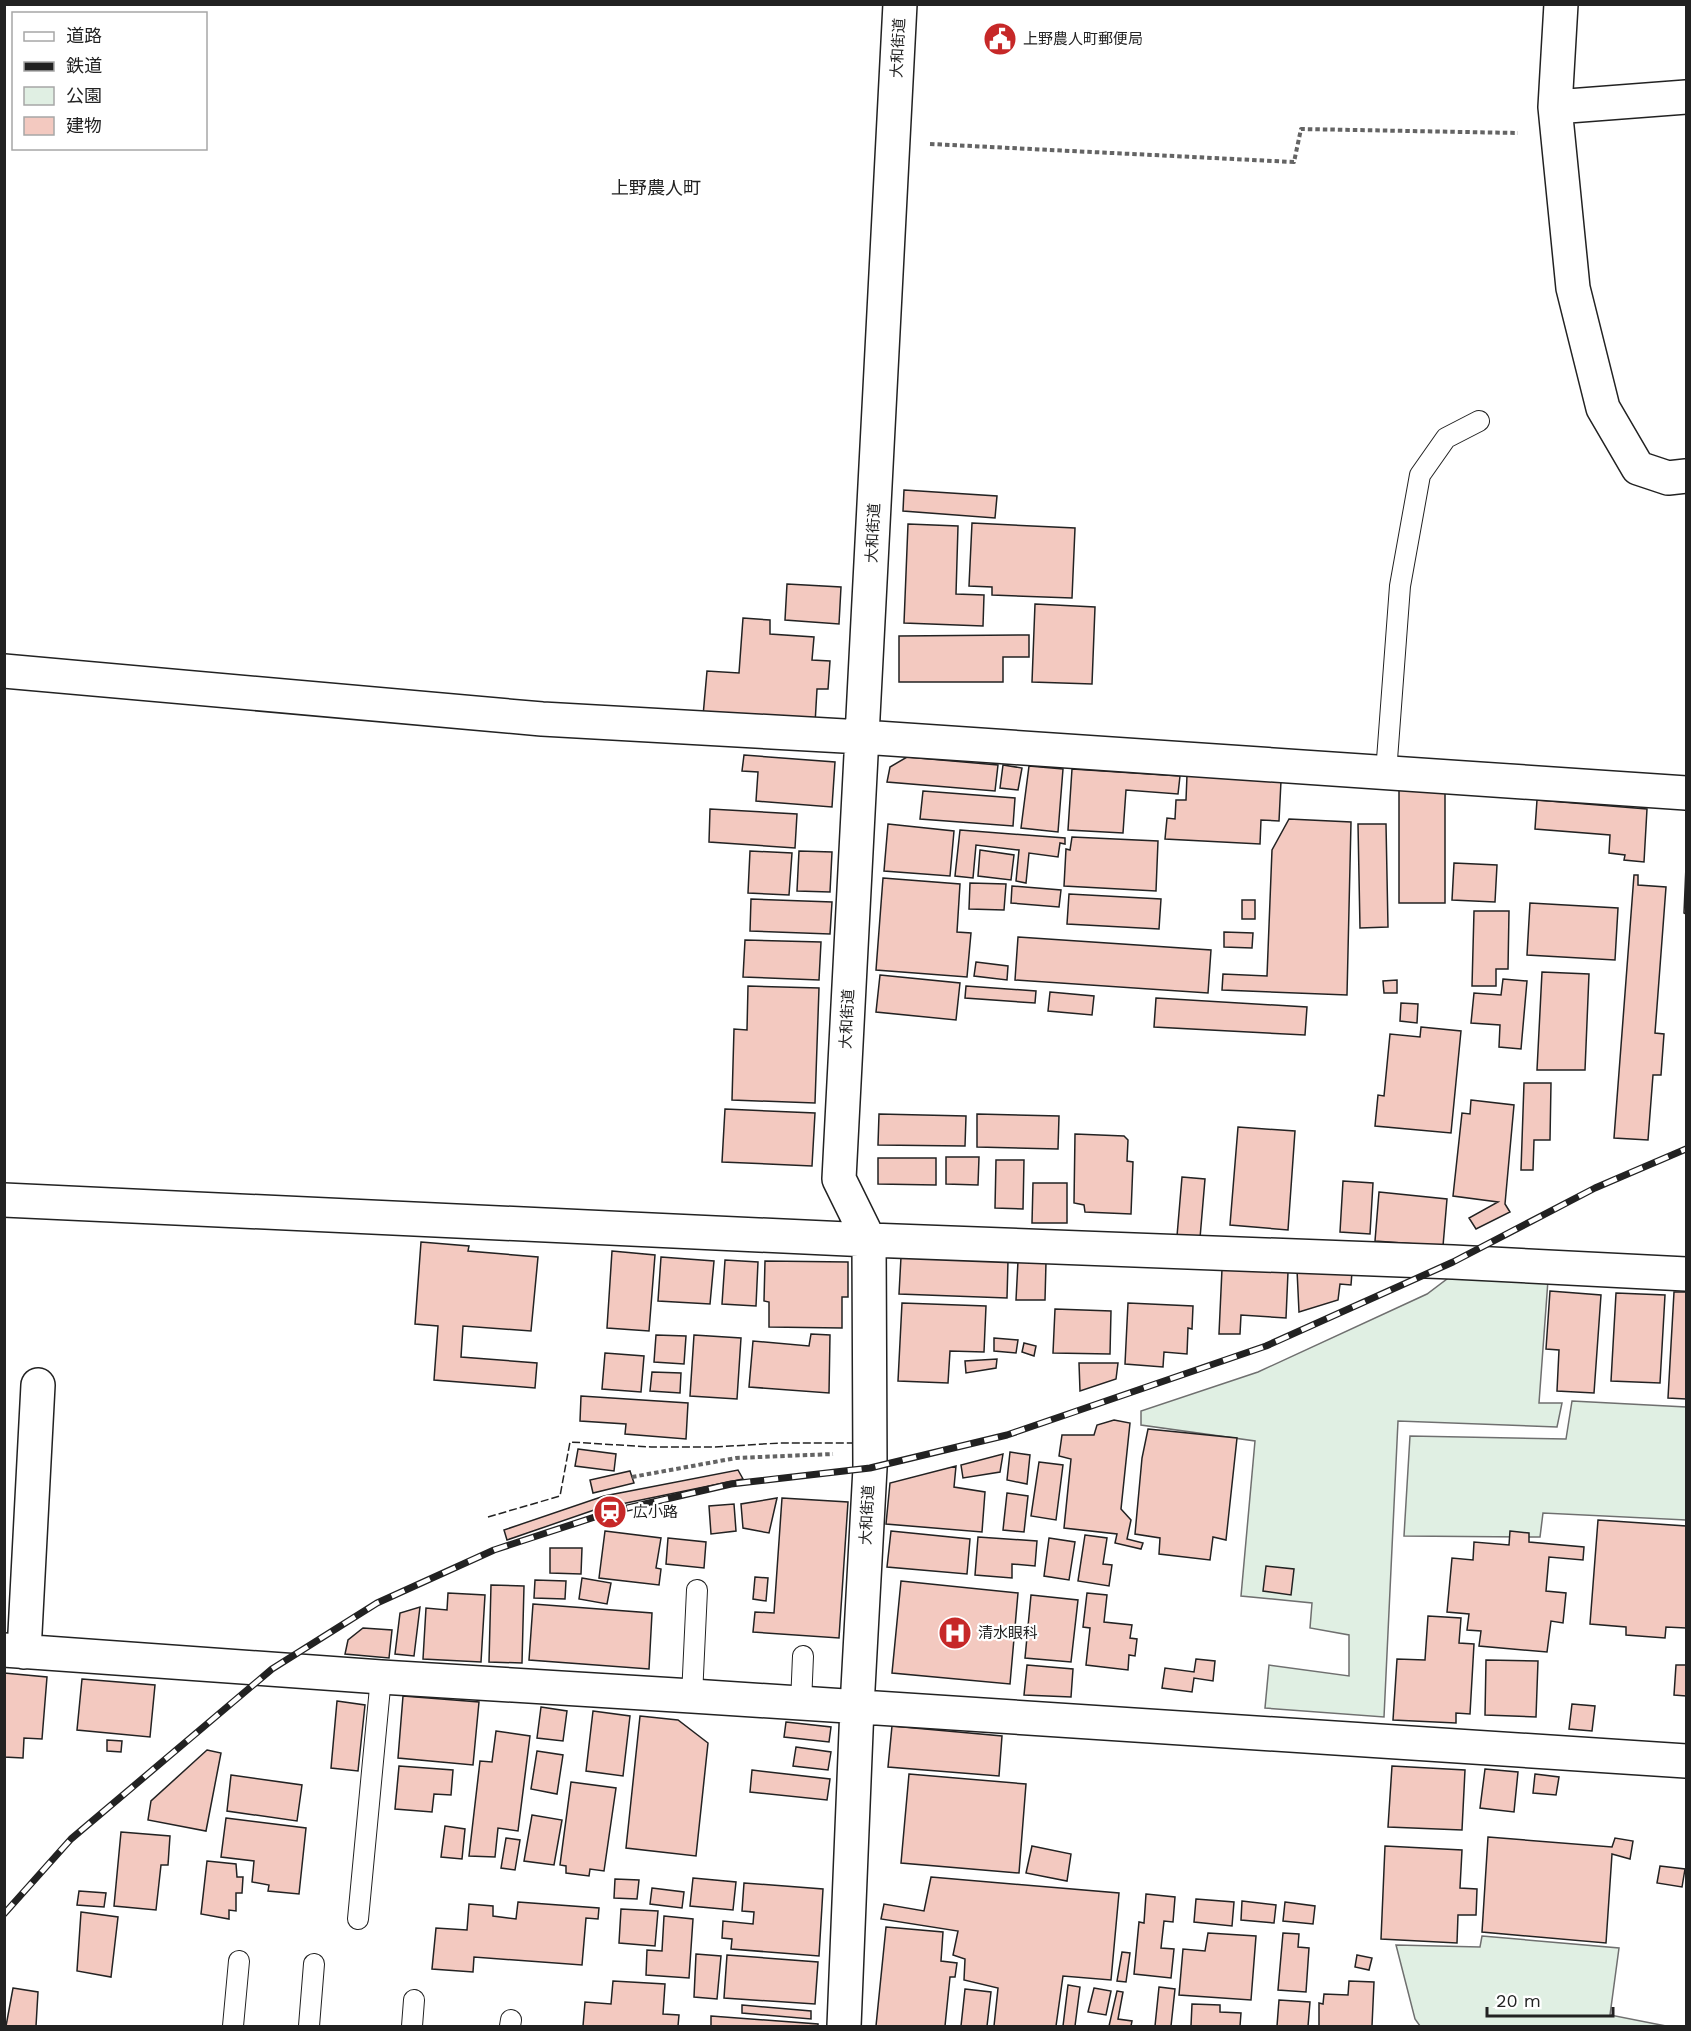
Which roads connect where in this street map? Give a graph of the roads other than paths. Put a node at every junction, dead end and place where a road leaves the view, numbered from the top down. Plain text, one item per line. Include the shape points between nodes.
1 (900, 4) edge
2 (1560, 4) edge
3 (1686, 97) edge
4 (1556, 121) junction
5 (1479, 422) dead end
6 (1686, 476) edge
7 (4, 671) edge
8 (862, 737) junction
9 (1386, 773) junction
10 (1686, 794) edge
11 (4, 1200) edge
12 (869, 1240) junction
13 (1686, 1274) edge
14 (38, 1385) dead end
15 (697, 1590) dead end
16 (14, 1651) edge
17 (803, 1656) dead end
18 (381, 1677) junction
19 (692, 1696) junction
20 (801, 1703) junction
21 (857, 1707) junction
22 (1686, 1761) edge
23 (358, 1919) dead end
24 (239, 1960) dead end
25 (314, 1964) dead end
26 (414, 2000) dead end
27 (233, 2026) edge
28 (309, 2026) edge
29 (412, 2026) edge
30 (844, 2026) edge

1 - 8 street, 大和街道
2 - 4 street
3 - 4 street
4 - 6 street via 1573,288 1603,408 1638,468 1668,478
5 - 9 lane via 1446,438 1420,475 1400,586
7 - 8 street via 542,719
8 - 9 street
8 - 12 street, 大和街道 via 839,1179
9 - 10 street
11 - 12 street
12 - 13 street
12 - 21 street, 大和街道 via 870,1452
14 - 16 street
15 - 19 lane
16 - 18 street
17 - 20 lane
18 - 19 street
18 - 23 lane
19 - 20 street
20 - 21 street
21 - 22 street
21 - 30 street, 大和街道
24 - 27 lane
25 - 28 lane
26 - 29 lane

